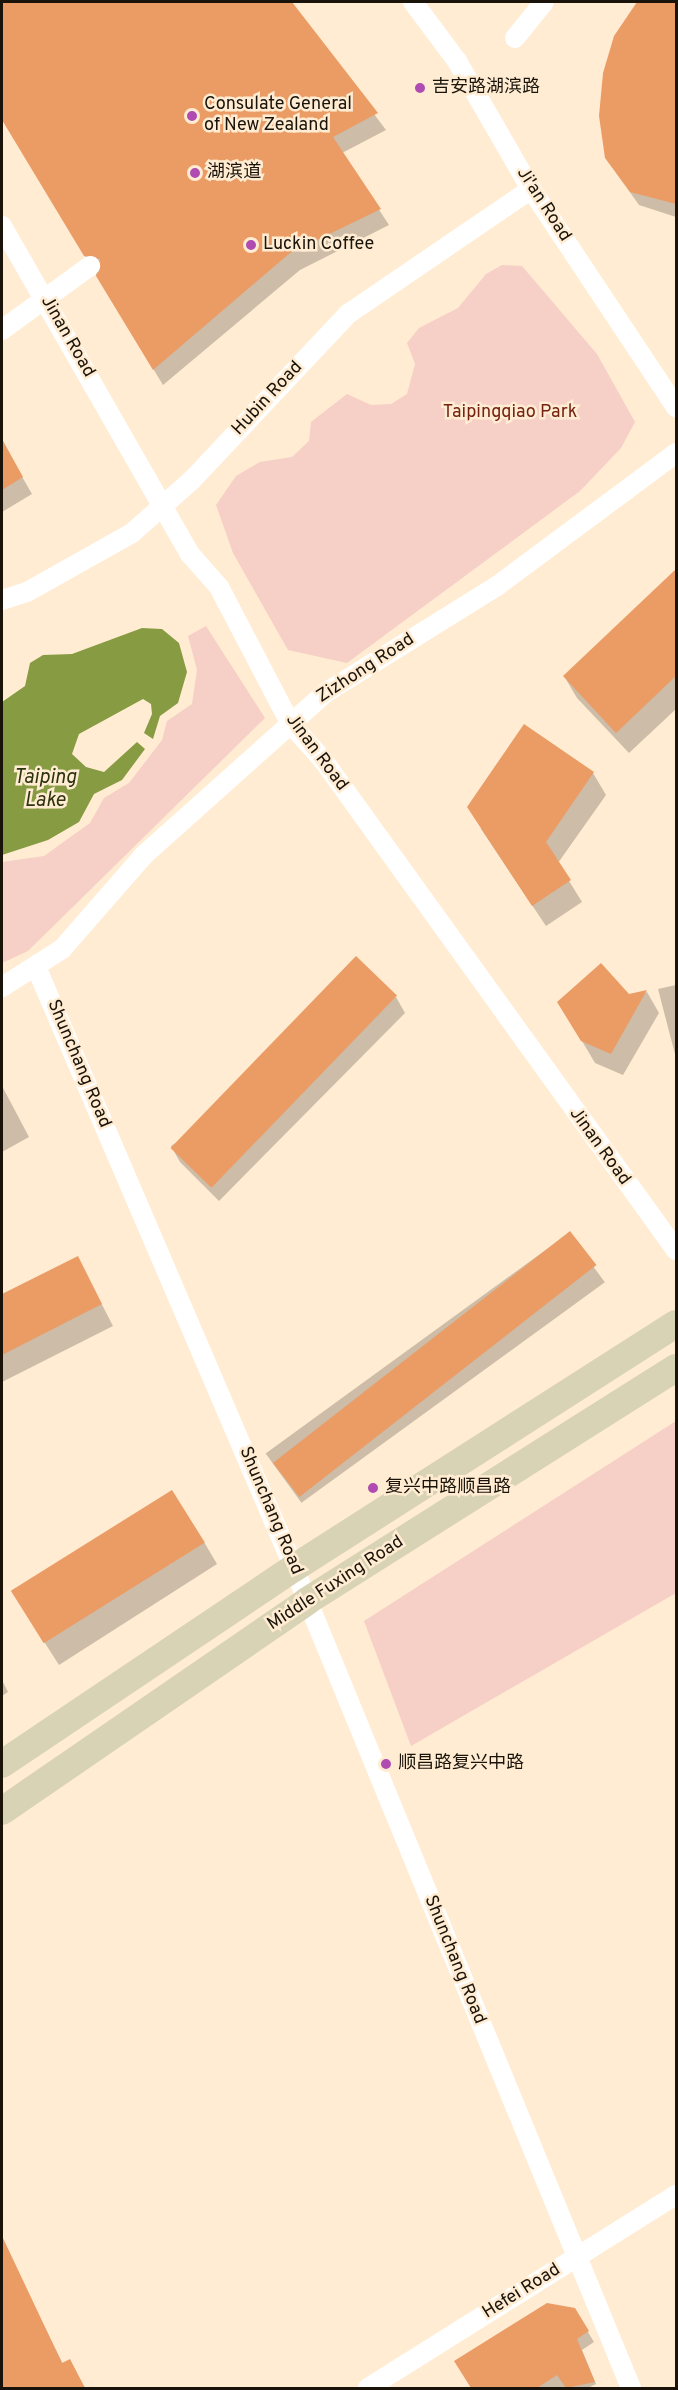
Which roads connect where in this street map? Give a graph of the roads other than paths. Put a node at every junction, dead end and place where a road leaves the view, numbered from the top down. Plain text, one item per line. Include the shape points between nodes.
1 (413, 2) edge
2 (544, 2) edge
3 (515, 38) dead end
4 (531, 189) junction
5 (2, 226) edge
6 (90, 266) dead end
7 (44, 299) junction
8 (2, 330) edge
9 (676, 407) edge
10 (676, 453) edge
11 (163, 508) junction
12 (2, 600) edge
13 (290, 723) junction
14 (38, 969) junction
15 (2, 987) edge
16 (676, 1250) edge
17 (676, 1324) edge
18 (676, 1368) edge
19 (294, 1568) junction
20 (307, 1600) junction
21 (2, 1764) edge
22 (2, 1810) edge
23 (676, 2195) edge
24 (577, 2257) junction
25 (368, 2388) edge
26 (631, 2388) edge

1 - 4 street, Ji'an Road via 457,61
2 - 3 street
4 - 9 street, Ji'an Road
4 - 11 street, Hubin Road via 348,314
5 - 7 street, Jinan Road
6 - 7 street
7 - 8 street
7 - 11 street, Jinan Road
10 - 13 street, Zizhong Road via 497,586 325,693
11 - 12 street, Hubin Road via 80,564
11 - 13 street, Jinan Road via 189,553 219,587
13 - 14 street, Zizhong Road via 144,855 62,949
13 - 16 street, Jinan Road via 323,760
14 - 15 street, Zizhong Road
14 - 19 street, Shunchang Road
17 - 19 main road, Middle Fuxing Road
18 - 20 main road, Middle Fuxing Road
19 - 20 street, Shunchang Road
19 - 21 main road, Middle Fuxing Road
20 - 22 main road, Middle Fuxing Road
20 - 24 street, Shunchang Road
23 - 24 street, Hefei Road
24 - 25 street, Hefei Road
24 - 26 street, Shunchang Road

